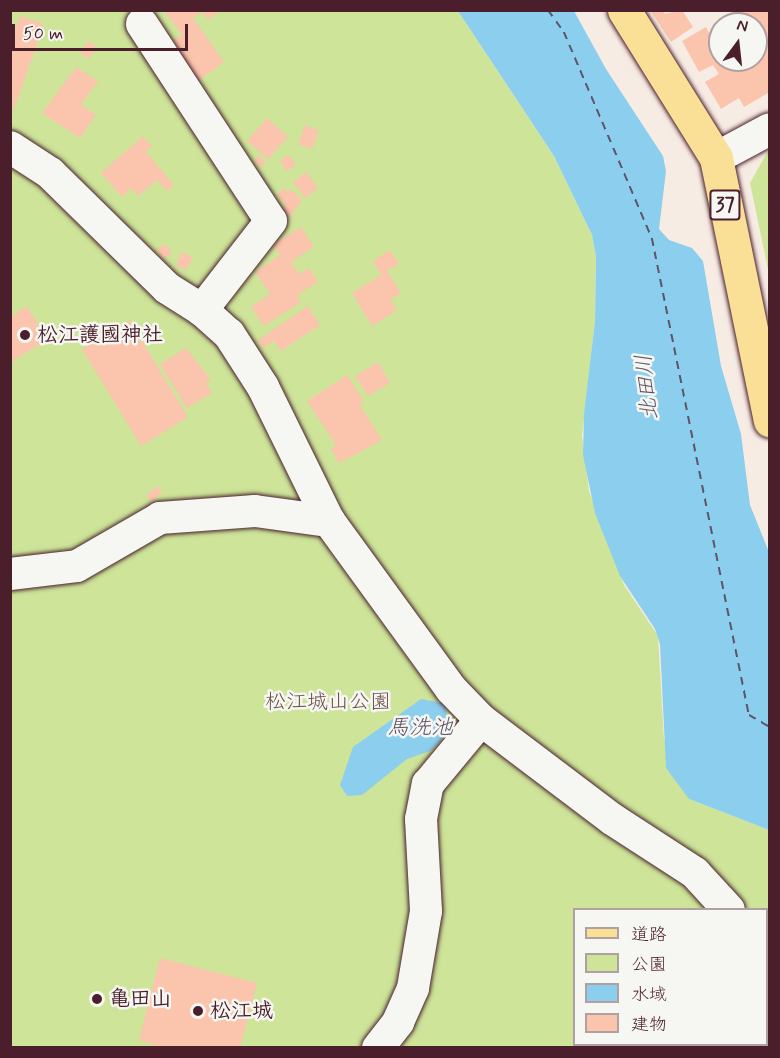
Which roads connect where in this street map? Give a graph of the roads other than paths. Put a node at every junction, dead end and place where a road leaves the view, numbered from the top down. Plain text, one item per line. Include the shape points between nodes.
1 (624, 10) edge
2 (142, 24) dead end
3 (770, 129) edge
4 (10, 147) edge
5 (716, 158) junction
6 (202, 310) junction
7 (760, 328) edge
8 (770, 421) edge
9 (329, 521) junction
10 (10, 574) edge
11 (481, 720) junction
12 (728, 908) edge
13 (378, 1047) edge

1 - 5 main road, 37
2 - 6 street via 271,221
3 - 5 street
4 - 6 street via 50,173 167,288
5 - 7 main road, 37
6 - 9 street via 229,334 248,360
7 - 8 main road, 37
9 - 10 street via 255,510 160,518 77,566
9 - 11 street via 451,689
11 - 12 street via 612,819 695,873
11 - 13 street via 428,784 421,819 426,911 413,988 398,1022

